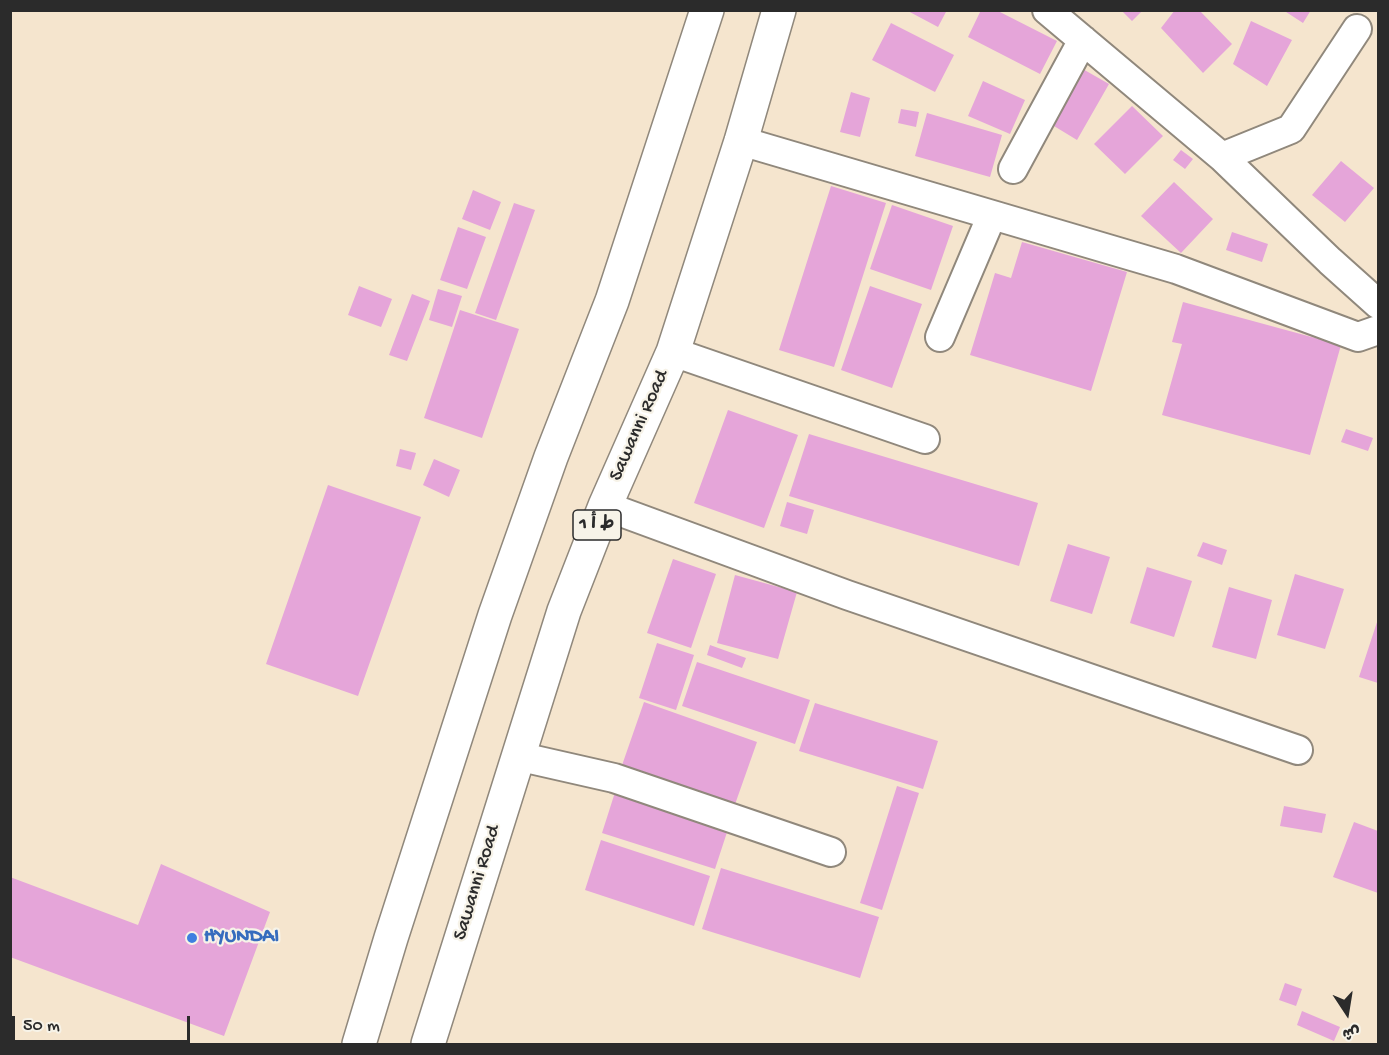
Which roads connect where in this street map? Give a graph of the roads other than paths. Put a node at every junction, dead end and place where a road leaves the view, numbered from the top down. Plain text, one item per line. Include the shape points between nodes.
1 (707, 10) edge
2 (779, 10) edge
3 (1048, 11) edge
4 (1357, 29) dead end
5 (1083, 40) junction
6 (741, 141) junction
7 (1222, 157) junction
8 (1013, 169) dead end
9 (992, 215) junction
10 (1378, 304) edge
11 (1378, 330) edge
12 (940, 337) dead end
13 (672, 352) junction
14 (925, 439) dead end
15 (605, 506) junction
16 (1298, 750) dead end
17 (517, 756) junction
18 (831, 852) dead end
19 (360, 1044) edge
20 (428, 1044) edge

1 - 19 highway via 612,301 495,615
2 - 6 highway, Sawanni Road / ط أ 1
3 - 5 street
4 - 7 street via 1291,129
5 - 7 street
5 - 8 street
6 - 9 street
6 - 13 highway, Sawanni Road / ط أ 1
7 - 10 street
9 - 11 street via 1176,269 1358,337
9 - 12 street
13 - 14 street
13 - 15 highway, Sawanni Road / ط أ 1
15 - 16 street via 847,595
15 - 17 highway, Sawanni Road / ط أ 1 via 564,611
17 - 18 street via 614,778
17 - 20 highway, Sawanni Road / ط أ 1

